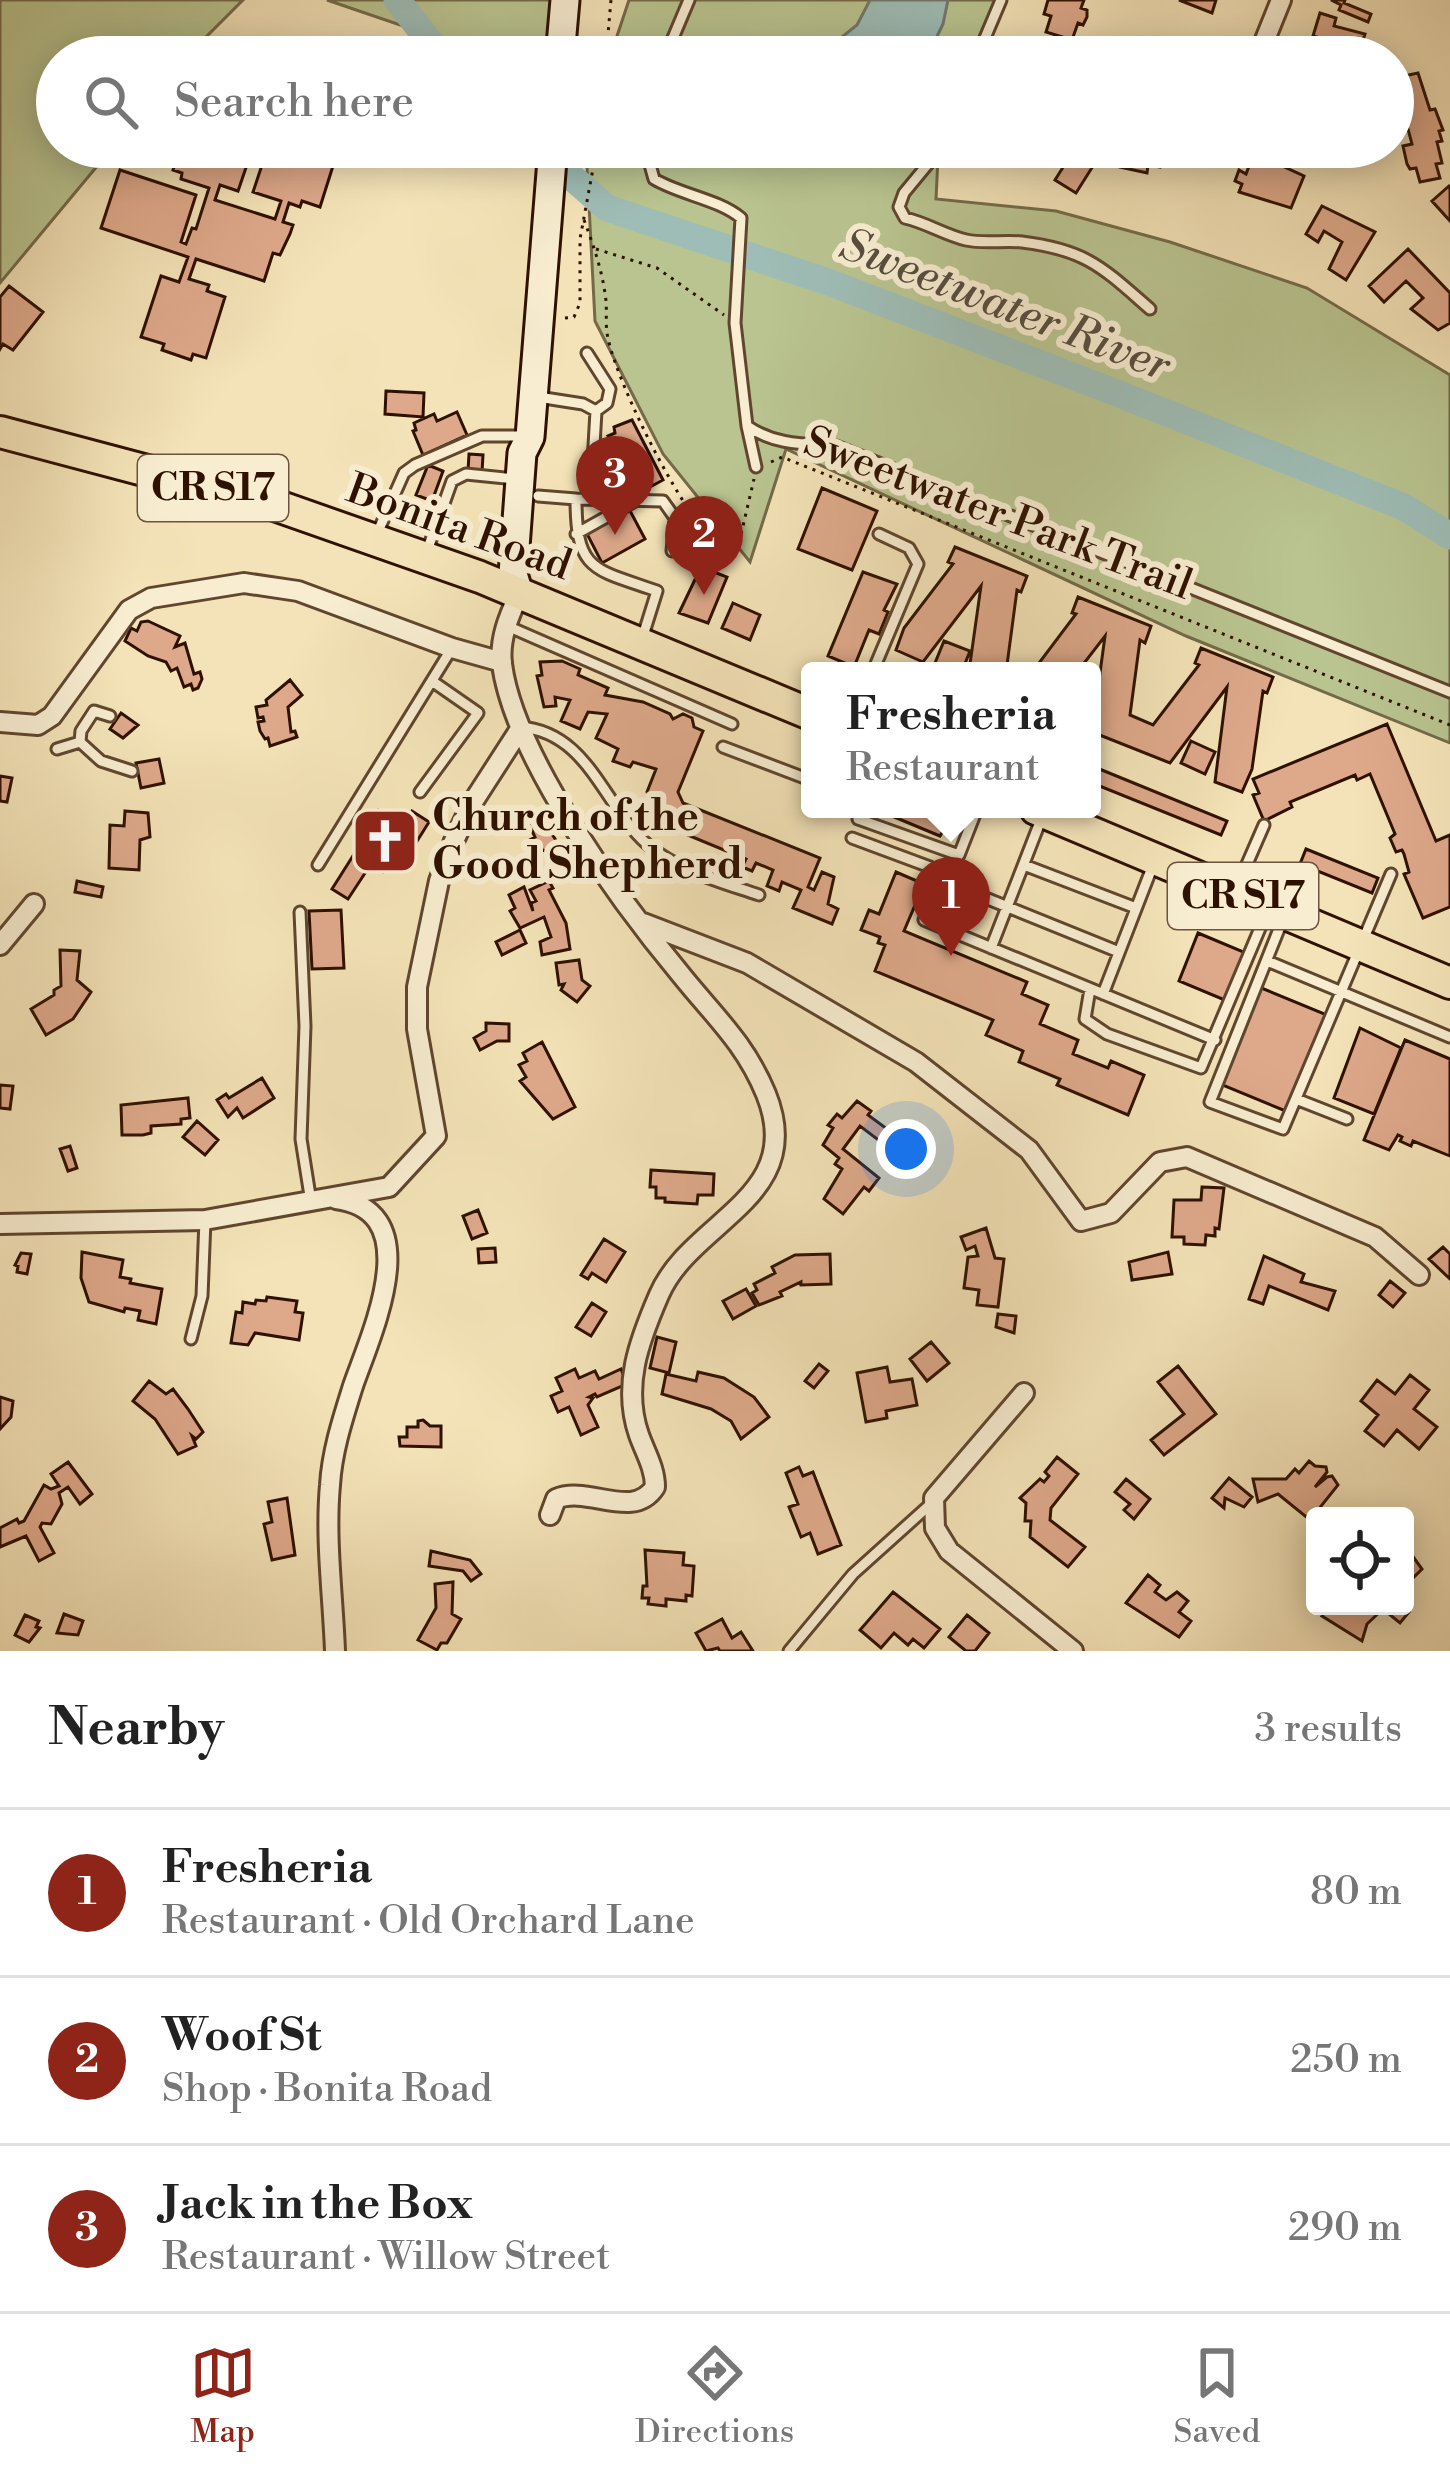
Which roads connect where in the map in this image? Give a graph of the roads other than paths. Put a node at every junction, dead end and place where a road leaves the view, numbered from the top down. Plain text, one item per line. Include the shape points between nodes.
1 (565, 0) edge
2 (689, 0) edge
3 (1001, 0) edge
4 (1280, 0) edge
5 (562, 36) edge
6 (674, 36) edge
7 (986, 36) edge
8 (1266, 36) edge
9 (551, 168) edge
10 (652, 168) edge
11 (925, 168) edge
12 (1150, 309) dead end
13 (587, 352) dead end
14 (532, 396) junction
15 (596, 411) junction
16 (746, 426) junction
17 (0, 432) edge
18 (530, 436) junction
19 (448, 453) junction
20 (756, 467) road end
21 (458, 478) junction
22 (592, 480) dead end
23 (530, 488) junction
24 (576, 499) junction
25 (635, 501) junction
26 (576, 534) junction
27 (880, 534) dead end
28 (374, 540) junction
29 (671, 551) dead end
30 (424, 558) junction
31 (519, 594) junction
32 (506, 625) junction
33 (641, 643) junction
34 (452, 648) junction
35 (502, 662) junction
36 (877, 662) edge
37 (432, 680) junction
38 (1450, 692) edge
39 (801, 710) edge
40 (110, 716) dead end
41 (0, 722) edge
42 (732, 724) dead end
43 (520, 728) junction
44 (80, 742) junction
45 (723, 747) dead end
46 (57, 749) dead end
47 (132, 771) dead end
48 (801, 777) edge
49 (420, 791) dead end
50 (973, 818) edge
51 (1038, 818) edge
52 (1057, 818) edge
53 (858, 819) dead end
54 (1264, 825) dead end
55 (852, 838) dead end
56 (1155, 859) junction
57 (318, 865) dead end
58 (1024, 865) junction
59 (1391, 874) dead end
60 (941, 880) junction
61 (1234, 892) junction
62 (759, 895) dead end
63 (34, 904) dead end
64 (1006, 908) junction
65 (1136, 908) junction
66 (1277, 910) junction
67 (300, 912) dead end
68 (643, 923) junction
69 (0, 945) edge
70 (1363, 946) junction
71 (991, 948) junction
72 (1119, 952) junction
73 (1267, 961) junction
74 (1445, 976) edge
75 (1090, 989) junction
76 (1343, 992) junction
77 (1103, 994) junction
78 (1450, 1037) edge
79 (1215, 1040) junction
80 (1296, 1099) junction
81 (1347, 1119) dead end
82 (332, 1198) junction
83 (311, 1202) junction
84 (205, 1220) junction
85 (0, 1224) edge
86 (1419, 1275) dead end
87 (191, 1339) dead end
88 (1024, 1393) dead end
89 (934, 1501) junction
90 (550, 1515) dead end
91 (335, 1651) edge
92 (789, 1651) edge
93 (1073, 1651) edge

1 - 5 main road
2 - 6 lane
3 - 7 lane
4 - 8 street
9 - 14 main road
10 - 16 lane via 678,193 741,218 735,323
11 - 12 lane via 904,193 905,218 966,240 1081,256
13 - 15 lane via 610,389
14 - 15 lane
14 - 18 main road
15 - 22 lane
16 - 20 lane
16 - 38 lane via 786,443 836,446
17 - 28 main road, Bonita Road / CR S17 via 272,504
18 - 19 lane via 482,436
18 - 23 main road via 522,453
19 - 21 lane
19 - 28 lane via 404,473
21 - 23 lane
21 - 30 lane
23 - 24 lane
23 - 31 main road via 513,574
24 - 25 lane
24 - 26 lane
25 - 26 lane
25 - 29 lane via 670,508
26 - 33 lane via 586,561 657,591
27 - 36 lane via 909,548 918,565
28 - 30 main road, Bonita Road / CR S17
30 - 31 main road, Bonita Road / CR S17
31 - 32 street
31 - 33 main road, Bonita Road / CR S17
32 - 35 street
32 - 42 lane
33 - 39 main road, Bonita Road / CR S17
34 - 35 street
34 - 37 lane
34 - 41 street via 298,591 244,583 193,590 129,610 46,720
35 - 43 street
37 - 49 lane via 478,713
37 - 57 lane
40 - 44 lane via 89,716
43 - 62 lane via 538,728 590,766 663,856
43 - 68 street via 593,857
43 - 82 street via 454,842 416,987 436,1136 389,1187
44 - 46 lane
44 - 47 lane via 101,761
45 - 48 lane
50 - 53 lane via 959,855
51 - 58 lane
52 - 56 main road, CR S17
54 - 61 lane
55 - 60 lane via 930,867
56 - 61 main road, CR S17
56 - 65 lane
58 - 64 lane
58 - 65 lane
59 - 70 lane
60 - 64 lane
60 - 71 lane via 924,920
61 - 66 main road, CR S17
63 - 69 street
64 - 71 lane
64 - 72 lane
65 - 72 lane
66 - 70 main road, CR S17
66 - 73 lane
66 - 79 lane
67 - 83 lane via 302,1139
68 - 86 street via 747,963 916,1062 1030,1150 1081,1221 1111,1214 1160,1162 1187,1157 1375,1237
68 - 90 street via 730,1029 764,1090 774,1119 772,1157 752,1195 661,1290 631,1373 638,1433 655,1479 648,1497 632,1503 566,1495
70 - 74 main road, CR S17
70 - 76 lane
71 - 75 lane
72 - 77 lane
73 - 76 lane
73 - 80 lane via 1210,1102 1282,1129
75 - 77 lane
75 - 79 lane via 1085,1019 1107,1034 1202,1068
76 - 78 lane
76 - 80 lane
77 - 79 lane
80 - 81 lane
82 - 83 street
82 - 91 street via 377,1218 387,1246 380,1317 330,1483
83 - 84 street
84 - 85 street
84 - 87 lane
88 - 89 street
89 - 92 lane via 853,1574
89 - 93 street via 935,1528 949,1550

